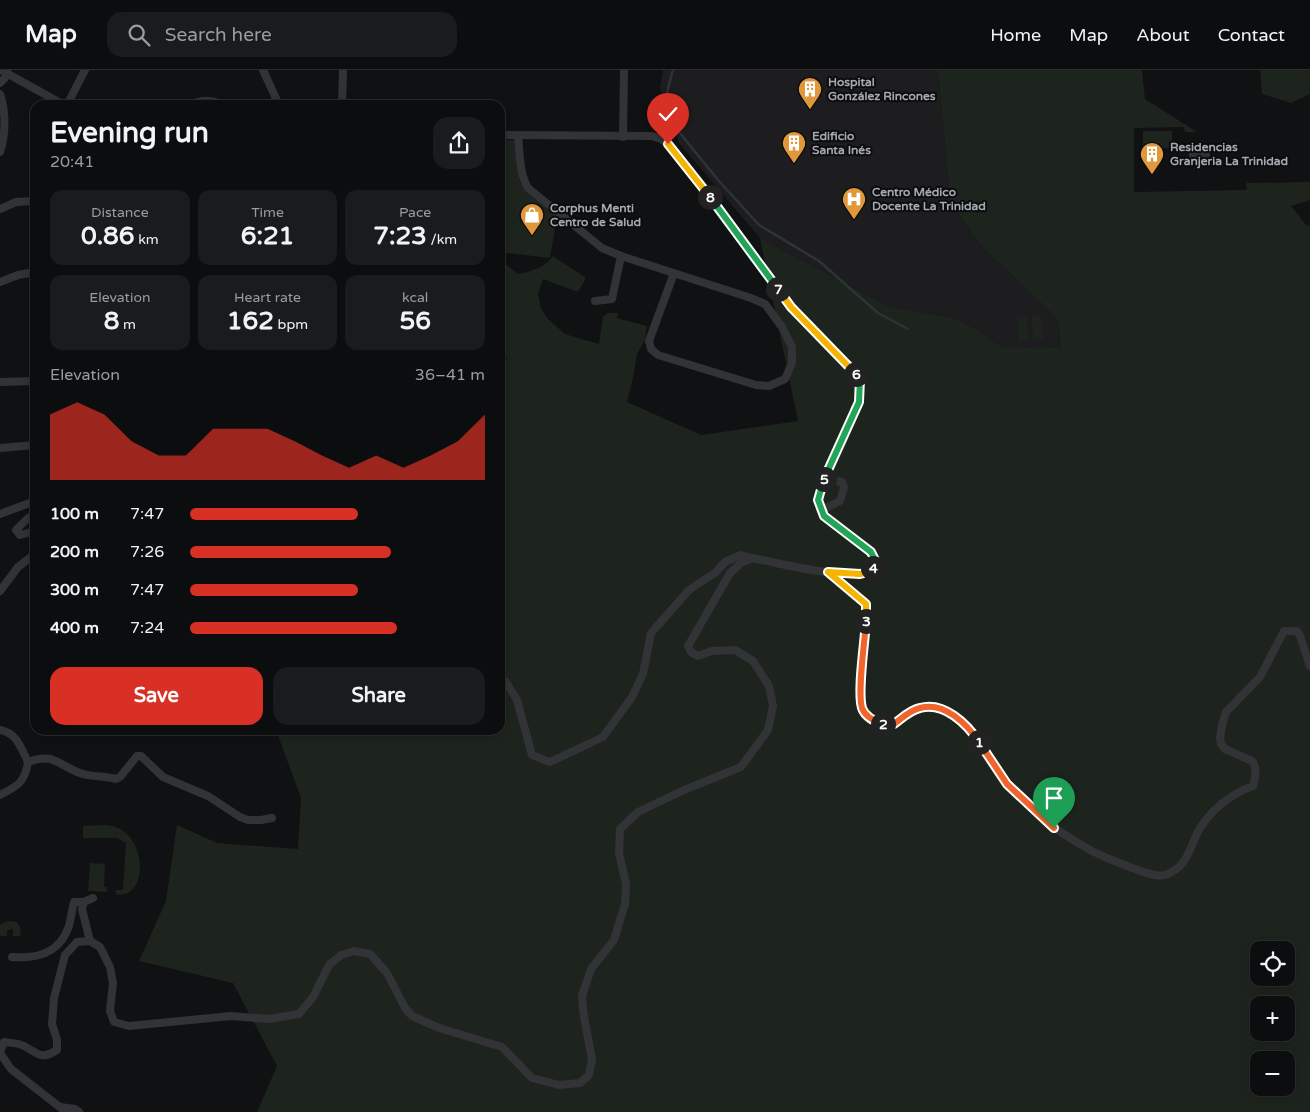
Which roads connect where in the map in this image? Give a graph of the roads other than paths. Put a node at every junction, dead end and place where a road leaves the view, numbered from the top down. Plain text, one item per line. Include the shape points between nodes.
1 (85, 70) edge
2 (263, 70) edge
3 (343, 70) edge
4 (624, 70) edge
5 (4, 73) edge
6 (0, 83) edge
7 (0, 94) edge
8 (56, 100) edge
9 (69, 100) edge
10 (277, 100) edge
11 (342, 100) edge
12 (505, 135) edge
13 (518, 136) junction
14 (623, 137) junction
15 (0, 152) edge
16 (30, 201) edge
17 (0, 208) edge
18 (621, 256) junction
19 (30, 273) edge
20 (674, 273) junction
21 (0, 282) edge
22 (595, 301) dead end
23 (30, 381) edge
24 (0, 382) edge
25 (30, 445) edge
26 (0, 448) edge
27 (822, 488) junction
28 (30, 503) edge
29 (822, 510) junction
30 (0, 514) edge
31 (30, 517) edge
32 (30, 532) edge
33 (30, 558) edge
34 (752, 558) junction
35 (828, 572) junction
36 (0, 591) edge
37 (1310, 666) edge
38 (505, 682) edge
39 (0, 730) edge
40 (28, 762) junction
41 (0, 795) edge
42 (272, 818) dead end
43 (93, 898) dead end
44 (84, 902) junction
45 (90, 940) junction
46 (12, 957) dead end
47 (0, 1052) edge
48 (63, 1110) edge
49 (79, 1112) edge

1 - 9 street
2 - 10 street
3 - 11 street
4 - 14 street
5 - 6 street via 5,78
5 - 8 street
7 - 15 street via 4,138
12 - 13 street
13 - 14 street
13 - 18 street via 522,173 528,188 602,248
14 - 27 street via 652,136 668,144 791,307 860,378 859,402
16 - 17 street
18 - 20 street
18 - 22 street via 612,299
19 - 21 street
20 - 20 street via 765,304 792,347 792,363 785,379 770,386 756,385 672,360 651,349 649,341
23 - 24 street
25 - 26 street
27 - 29 street via 818,500
27 - 29 street via 835,480 842,482 844,487 840,501
28 - 30 street
29 - 35 street via 824,516 871,552 875,560 872,571 860,574
31 - 32 street via 16,530 20,535
33 - 36 street via 18,567
34 - 35 street
34 - 38 street via 740,555 725,562 716,572 688,590 655,627 643,674 632,697 604,737 550,762 539,760 532,755 517,700
34 - 45 street via 730,573 688,646 698,656 712,651 735,650 753,661 769,686 774,706 768,730 741,767 638,812 620,829 619,853 626,884 625,904 614,940 591,969 582,996 592,1059 589,1075 580,1083 559,1085 532,1078 502,1046 439,1028 412,1016 387,973 370,954 354,951 341,955 329,965 313,997 299,1014 269,1019 231,1016 129,1026 114,1022 110,1011 113,983 110,967 100,947
35 - 37 street via 866,604 860,696 862,709 869,718 881,724 894,724 921,707 936,707 954,714 976,738 1007,784 1054,828 1104,858 1147,873 1164,875 1177,868 1186,859 1200,828 1218,806 1253,786 1255,764 1225,749 1220,738 1222,725 1226,712 1260,677 1284,631 1297,631
39 - 40 street via 9,732
40 - 41 street via 26,775
40 - 42 street via 40,757 55,760 82,774 116,779 137,756 141,756 163,777 208,796 240,817 248,820
43 - 44 street
44 - 45 street via 82,909
44 - 46 street via 74,902 66,932 50,952 39,956
45 - 47 street via 78,942 65,955 52,1024 57,1050 48,1056 23,1045 4,1042
47 - 48 street via 11,1069
48 - 49 street

